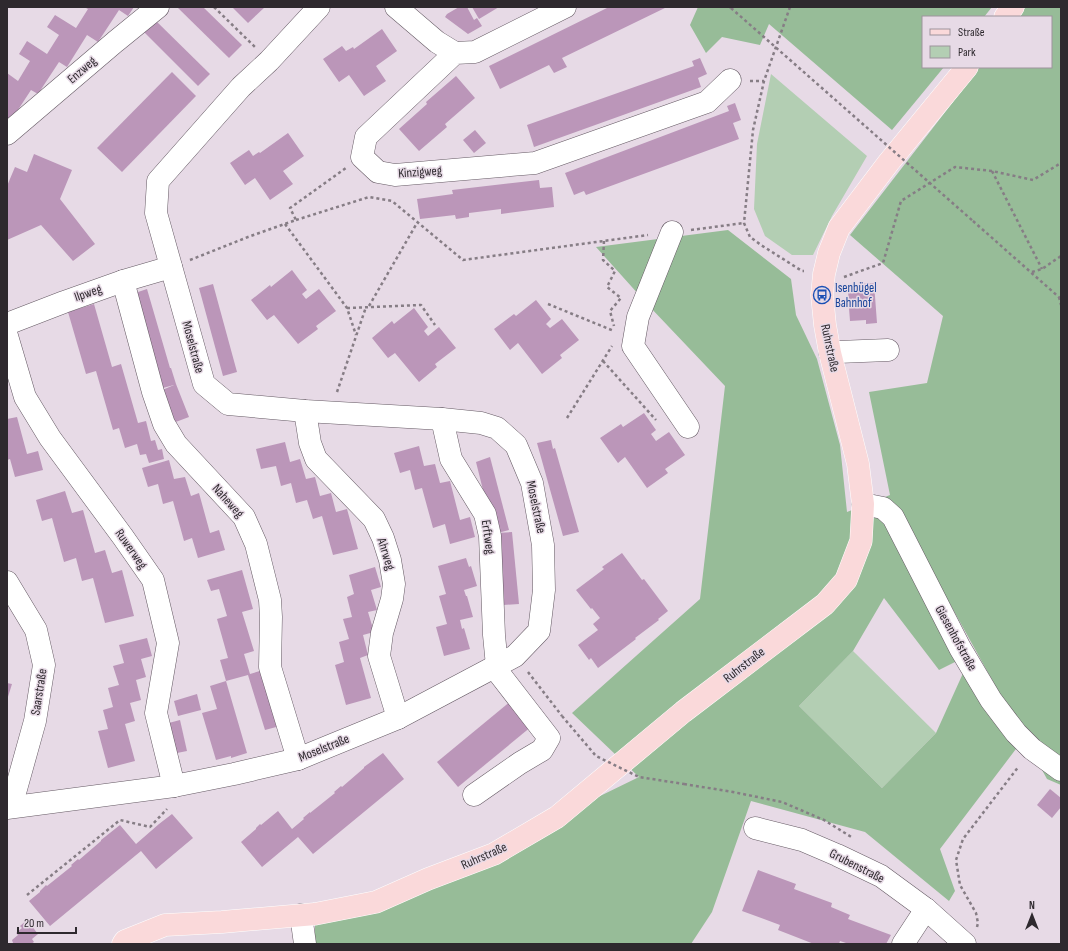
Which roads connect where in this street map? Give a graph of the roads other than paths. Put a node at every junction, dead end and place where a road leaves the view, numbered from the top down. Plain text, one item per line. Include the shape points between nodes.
1 (158, 7) edge
2 (319, 7) edge
3 (396, 7) edge
4 (565, 7) edge
5 (1013, 7) edge
6 (1006, 16) edge
7 (455, 52) junction
8 (966, 68) edge
9 (730, 80) dead end
10 (7, 134) edge
11 (672, 232) road end
12 (171, 267) junction
13 (123, 281) junction
14 (7, 324) edge
15 (7, 336) edge
16 (888, 350) dead end
17 (830, 353) junction
18 (305, 411) junction
19 (442, 419) junction
20 (688, 427) dead end
21 (863, 504) junction
22 (7, 582) edge
23 (502, 663) junction
24 (398, 718) junction
25 (298, 759) junction
26 (1061, 770) edge
27 (172, 795) junction
28 (474, 795) dead end
29 (9, 807) edge
30 (755, 828) dead end
31 (926, 909) junction
32 (301, 915) junction
33 (970, 937) edge
34 (123, 944) edge
35 (305, 944) edge
36 (903, 944) edge

1 - 10 street, Enzweg
2 - 12 street, Moselstraße via 241,87 158,181 156,213
3 - 7 street via 437,42
4 - 7 street via 475,52
5 - 6 main road
7 - 9 street, Kinzigweg via 366,137 362,157 378,172 394,175 535,163 707,102
8 - 17 main road, Ruhrstraße via 839,228 829,252 822,295
11 - 20 street via 638,316 633,346
12 - 13 street, Ilpweg
12 - 18 street, Moselstraße via 204,384 228,404
13 - 14 street, Ilpweg
13 - 25 street, Naheweg via 164,424 176,444 244,517 256,544 270,600 270,667
15 - 27 street, Ruwerweg via 25,397 50,438 153,580 168,643 156,713
16 - 17 street
17 - 21 main road, Ruhrstraße via 858,464
18 - 19 street, Moselstraße
18 - 24 street, Ahrweg via 310,443 316,459 374,519 390,560 394,584 379,656
19 - 23 street, Erftweg via 451,459 485,514 490,536 494,635
19 - 23 street, Moselstraße via 481,423 498,428 516,445 532,483 543,545 544,590 539,631
21 - 26 street, Giesenhofstraße via 883,508 893,516 960,648 991,700 1016,733 1032,749
21 - 32 main road, Ruhrstraße via 861,540 846,580 825,604 683,712 557,817 494,854 376,902
22 - 29 street, Saarstraße via 36,630 44,665 35,721
23 - 24 street, Moselstraße
23 - 28 street via 549,738 542,750
24 - 25 street, Moselstraße
25 - 27 street, Moselstraße via 234,774
27 - 29 street, Moselstraße
30 - 31 street, Grubenstraße via 802,840 837,854 881,876
31 - 33 street, Grubenstraße
31 - 36 street
32 - 34 main road, Ruhrstraße via 166,925
32 - 35 street

